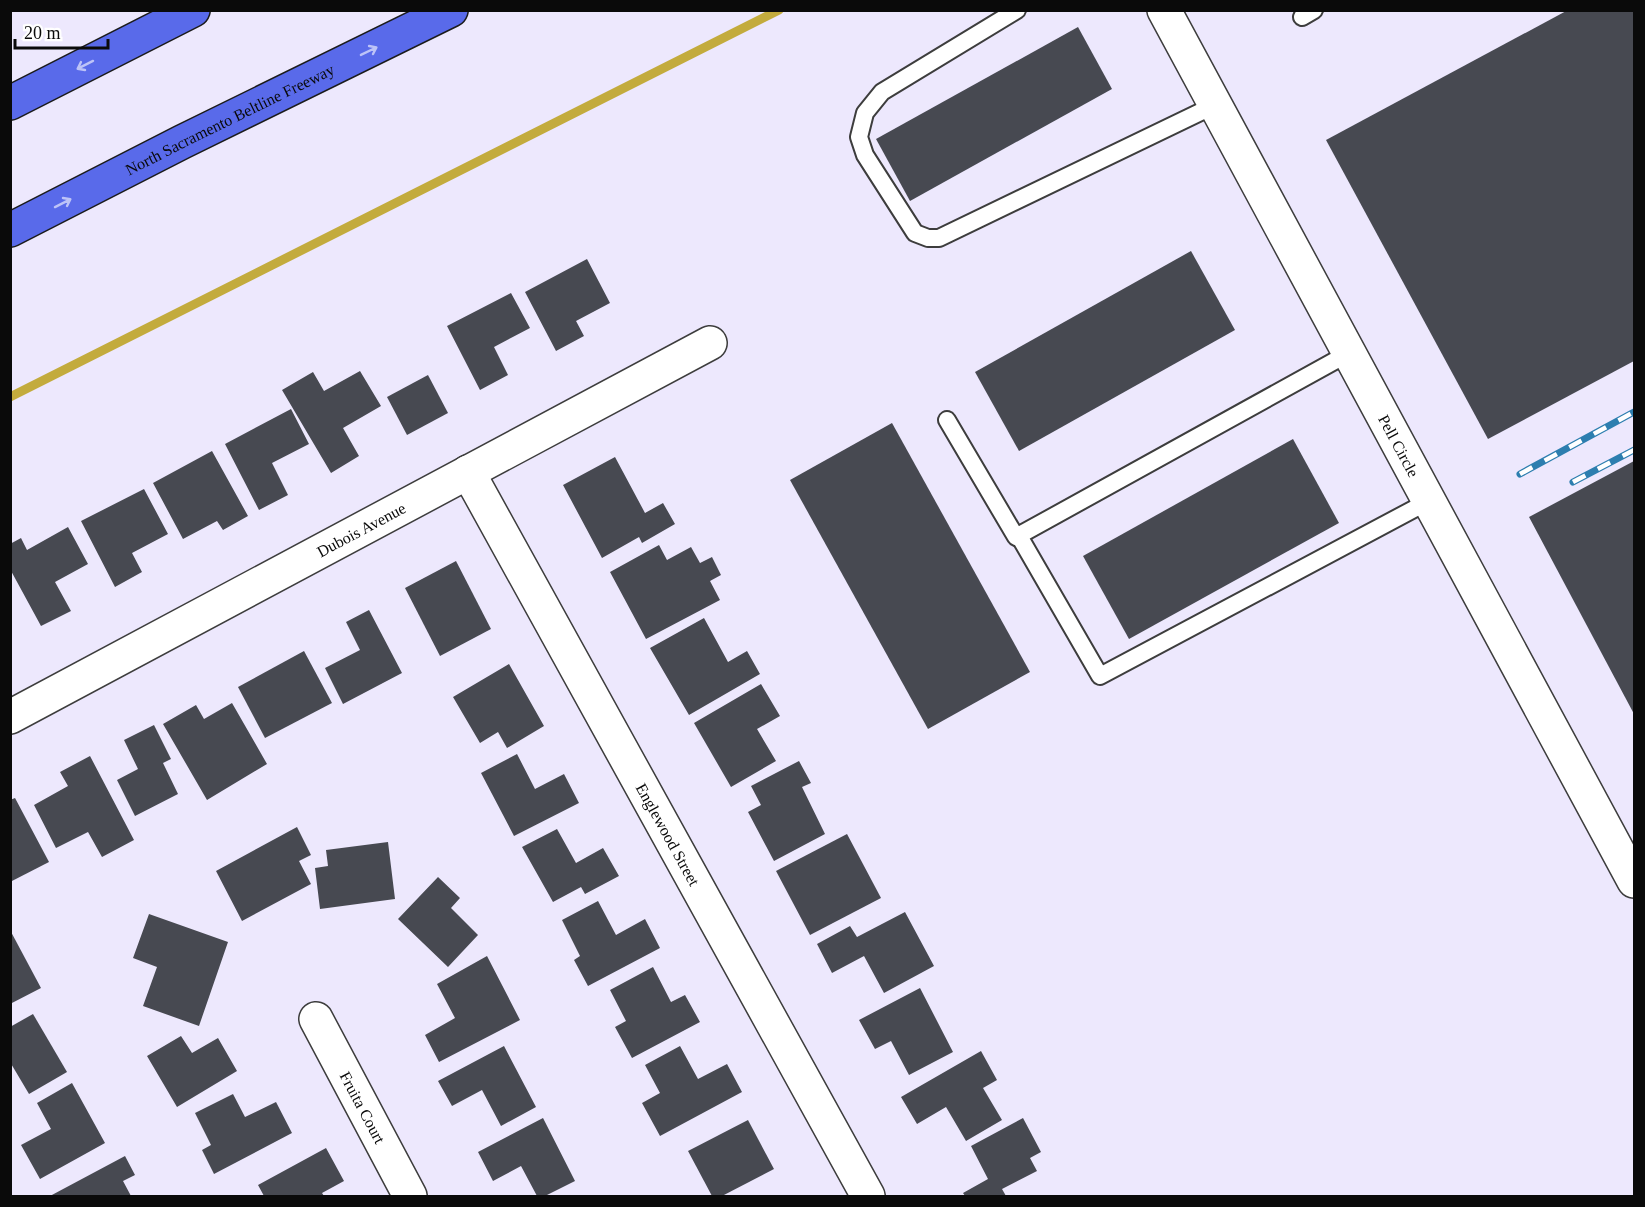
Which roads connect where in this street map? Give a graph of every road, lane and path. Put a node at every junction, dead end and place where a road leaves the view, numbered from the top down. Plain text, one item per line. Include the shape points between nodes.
1 (193, 10) edge
2 (451, 10) edge
3 (1017, 10) edge
4 (1164, 10) edge
5 (10, 103) edge
6 (1215, 105) junction
7 (10, 230) edge
8 (710, 343) dead end
9 (1349, 353) junction
10 (947, 420) dead end
11 (468, 472) junction
12 (1429, 501) junction
13 (1019, 536) junction
14 (10, 717) edge
15 (1635, 881) edge
16 (316, 1020) dead end
17 (862, 1194) edge
18 (410, 1197) edge

1 -> 5 highway
7 -> 2 highway, North Sacramento Beltline Freeway
3 - 6 lane via 882,92 865,112 860,137 865,155 915,233 939,238
4 - 6 street, Pell Circle
6 - 9 street, Pell Circle
8 - 11 street, Dubois Avenue
9 - 12 street, Pell Circle
9 - 13 lane
10 - 13 lane via 1016,537
11 - 14 street, Dubois Avenue
11 - 17 street, Englewood Street
12 - 13 lane via 1100,676
12 - 15 street, Pell Circle
16 - 18 street, Fruita Court

